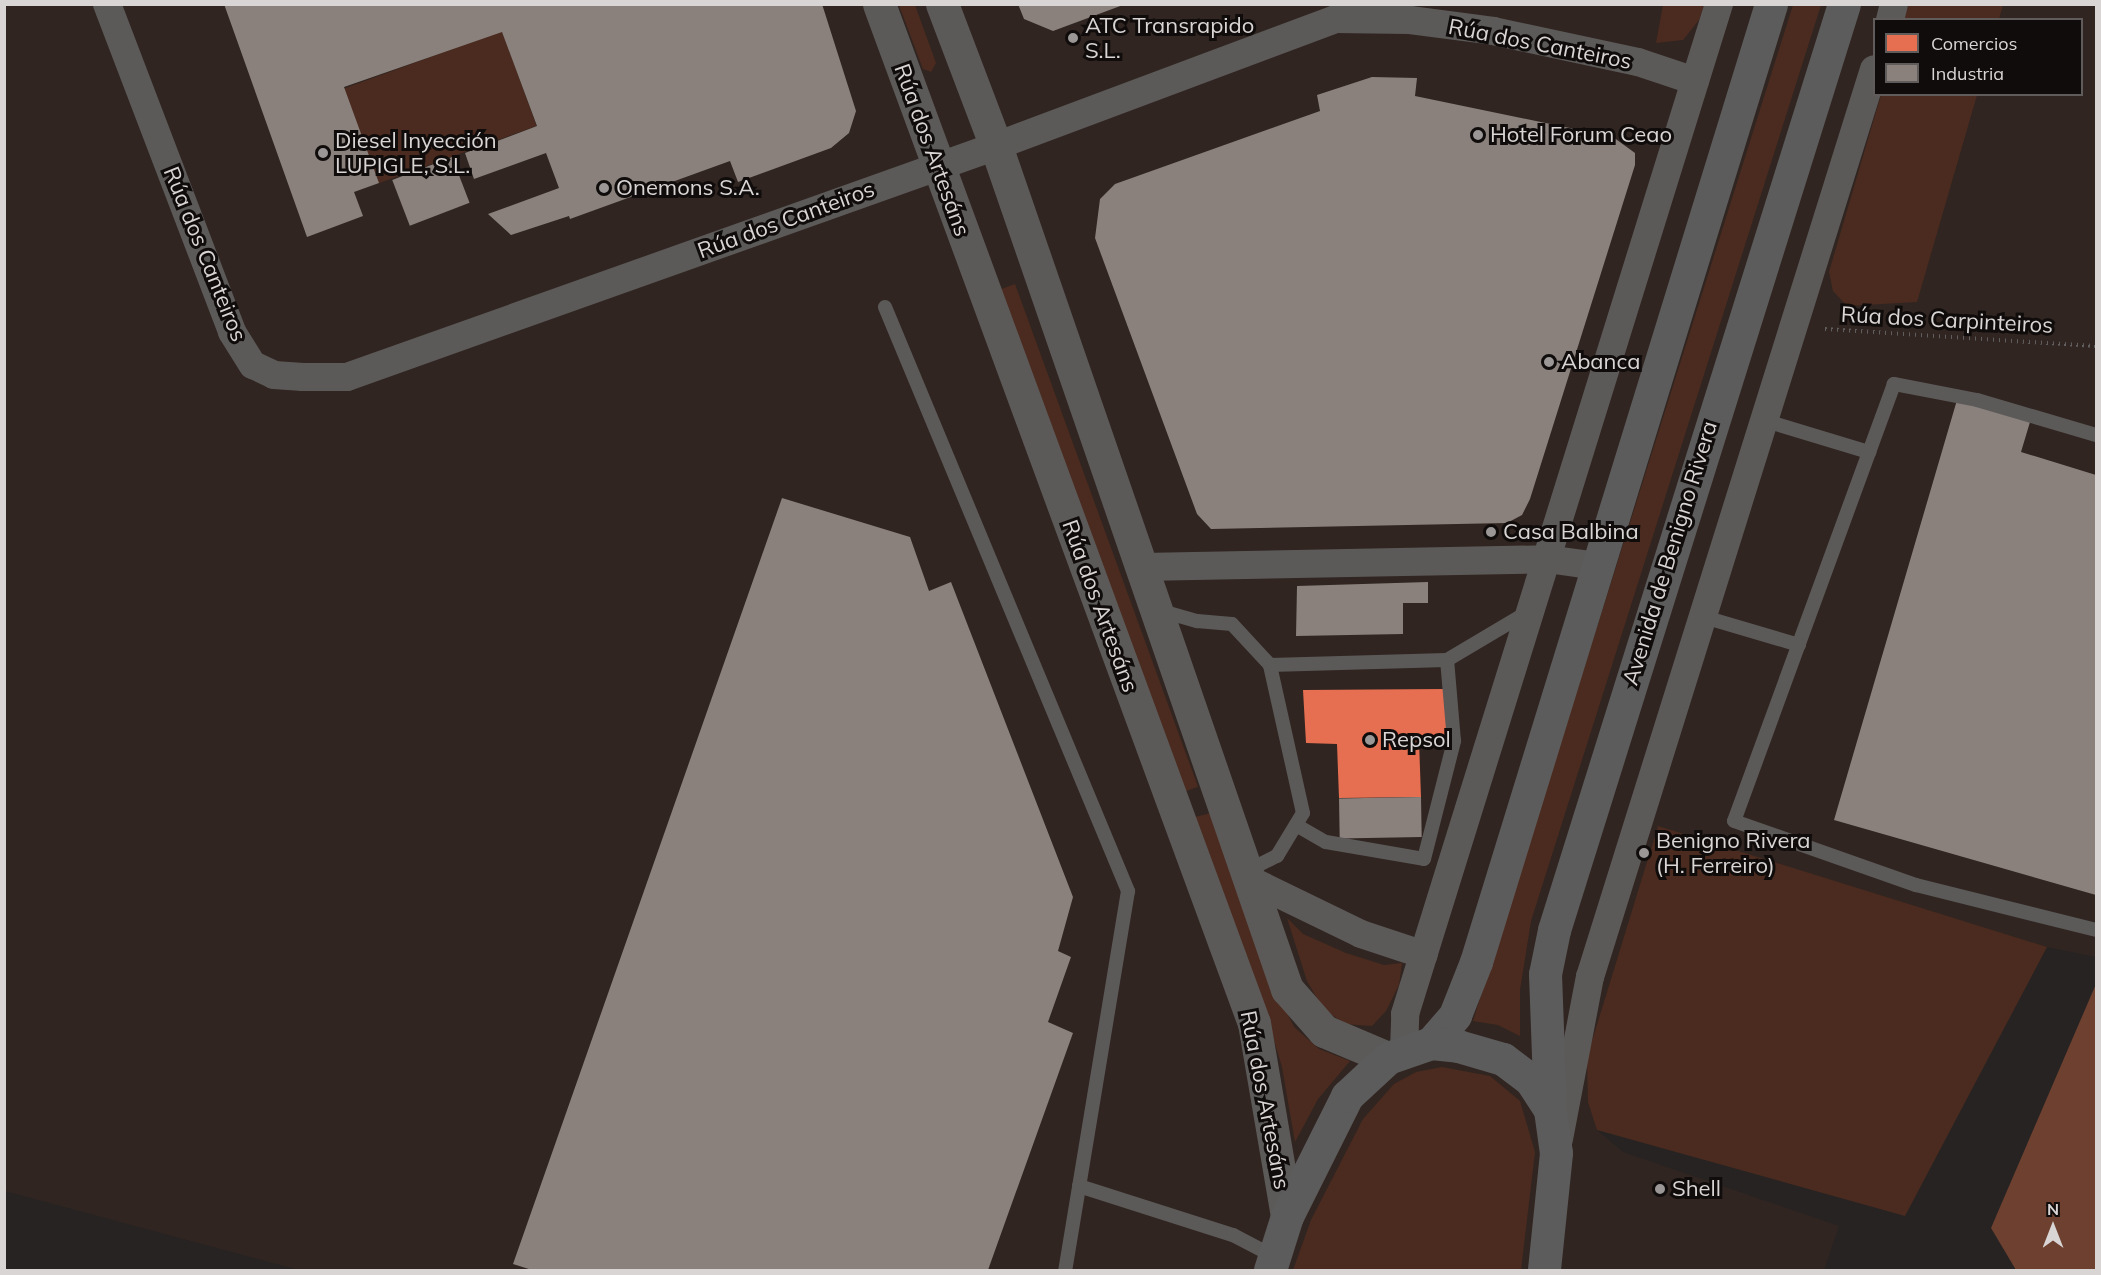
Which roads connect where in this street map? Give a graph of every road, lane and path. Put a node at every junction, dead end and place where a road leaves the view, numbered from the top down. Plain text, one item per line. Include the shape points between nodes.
1 (107, 4) edge
2 (879, 4) edge
3 (942, 4) edge
4 (1719, 4) edge
5 (1771, 4) edge
6 (1844, 4) edge
7 (1873, 76) edge
8 (1695, 81) junction
9 (996, 146) junction
10 (937, 166) junction
11 (885, 307) dead end
12 (1796, 328) junction
13 (2097, 346) edge
14 (1766, 422) junction
15 (2097, 435) edge
16 (1869, 452) junction
17 (1547, 559) junction
18 (1597, 566) junction
19 (1142, 567) junction
20 (1156, 609) junction
21 (1531, 610) junction
22 (1704, 617) junction
23 (1798, 645) junction
24 (1447, 660) junction
25 (1270, 665) junction
26 (1296, 825) junction
27 (1431, 832) junction
28 (1459, 841) junction
29 (1249, 875) junction
30 (2097, 930) edge
31 (1424, 955) junction
32 (1408, 1051) junction
33 (1550, 1110) junction
34 (1556, 1153) junction
35 (1079, 1186) junction
36 (1287, 1216) junction
37 (1271, 1263) edge
38 (1065, 1270) edge
39 (1544, 1270) edge

1 - 10 street, Rúa dos Canteiros via 232,332 253,365 274,375 347,377
2 - 10 street, Rúa dos Artesáns
3 - 9 street, Rúa dos Artesáns
4 - 8 street
5 - 18 main road
6 - 33 main road, Avenida de Benigno Rivera via 1554,930 1545,974
7 - 12 street
8 - 9 street, Rúa dos Canteiros via 1638,62 1493,31 1410,20 1336,19
8 - 17 street
9 - 10 street, Rúa dos Canteiros
9 - 19 street, Rúa dos Artesáns
10 - 36 street, Rúa dos Artesáns via 1254,1023
11 - 35 lane via 1128,891
12 - 13 path, Rúa dos Carpinteiros
12 - 14 street
14 - 16 lane
14 - 22 street
15 - 16 lane via 1977,400 1894,384
16 - 23 lane
17 - 18 street
17 - 19 street
17 - 21 street
18 - 32 main road via 1476,962 1455,1015
19 - 20 street, Rúa dos Artesáns
20 - 25 lane via 1197,621 1232,624
20 - 29 street, Rúa dos Artesáns
21 - 24 lane
21 - 28 street
22 - 23 lane
22 - 34 street via 1590,977
23 - 30 lane via 1734,821 1916,885
24 - 25 lane
24 - 27 lane via 1454,741
25 - 26 lane via 1303,813
26 - 27 lane via 1326,842 1425,859
26 - 29 lane via 1277,856
27 - 28 lane
28 - 31 street
29 - 31 street via 1361,934
29 - 32 street, Rúa dos Artesáns via 1287,988 1324,1031
31 - 32 street via 1405,1014
32 - 33 main road via 1458,1046 1503,1059 1530,1079
32 - 36 main road via 1347,1096
33 - 34 main road, Avenida de Benigno Rivera
34 - 39 main road, Avenida de Benigno Rivera
35 - 37 lane via 1233,1235
35 - 38 lane
36 - 37 main road

